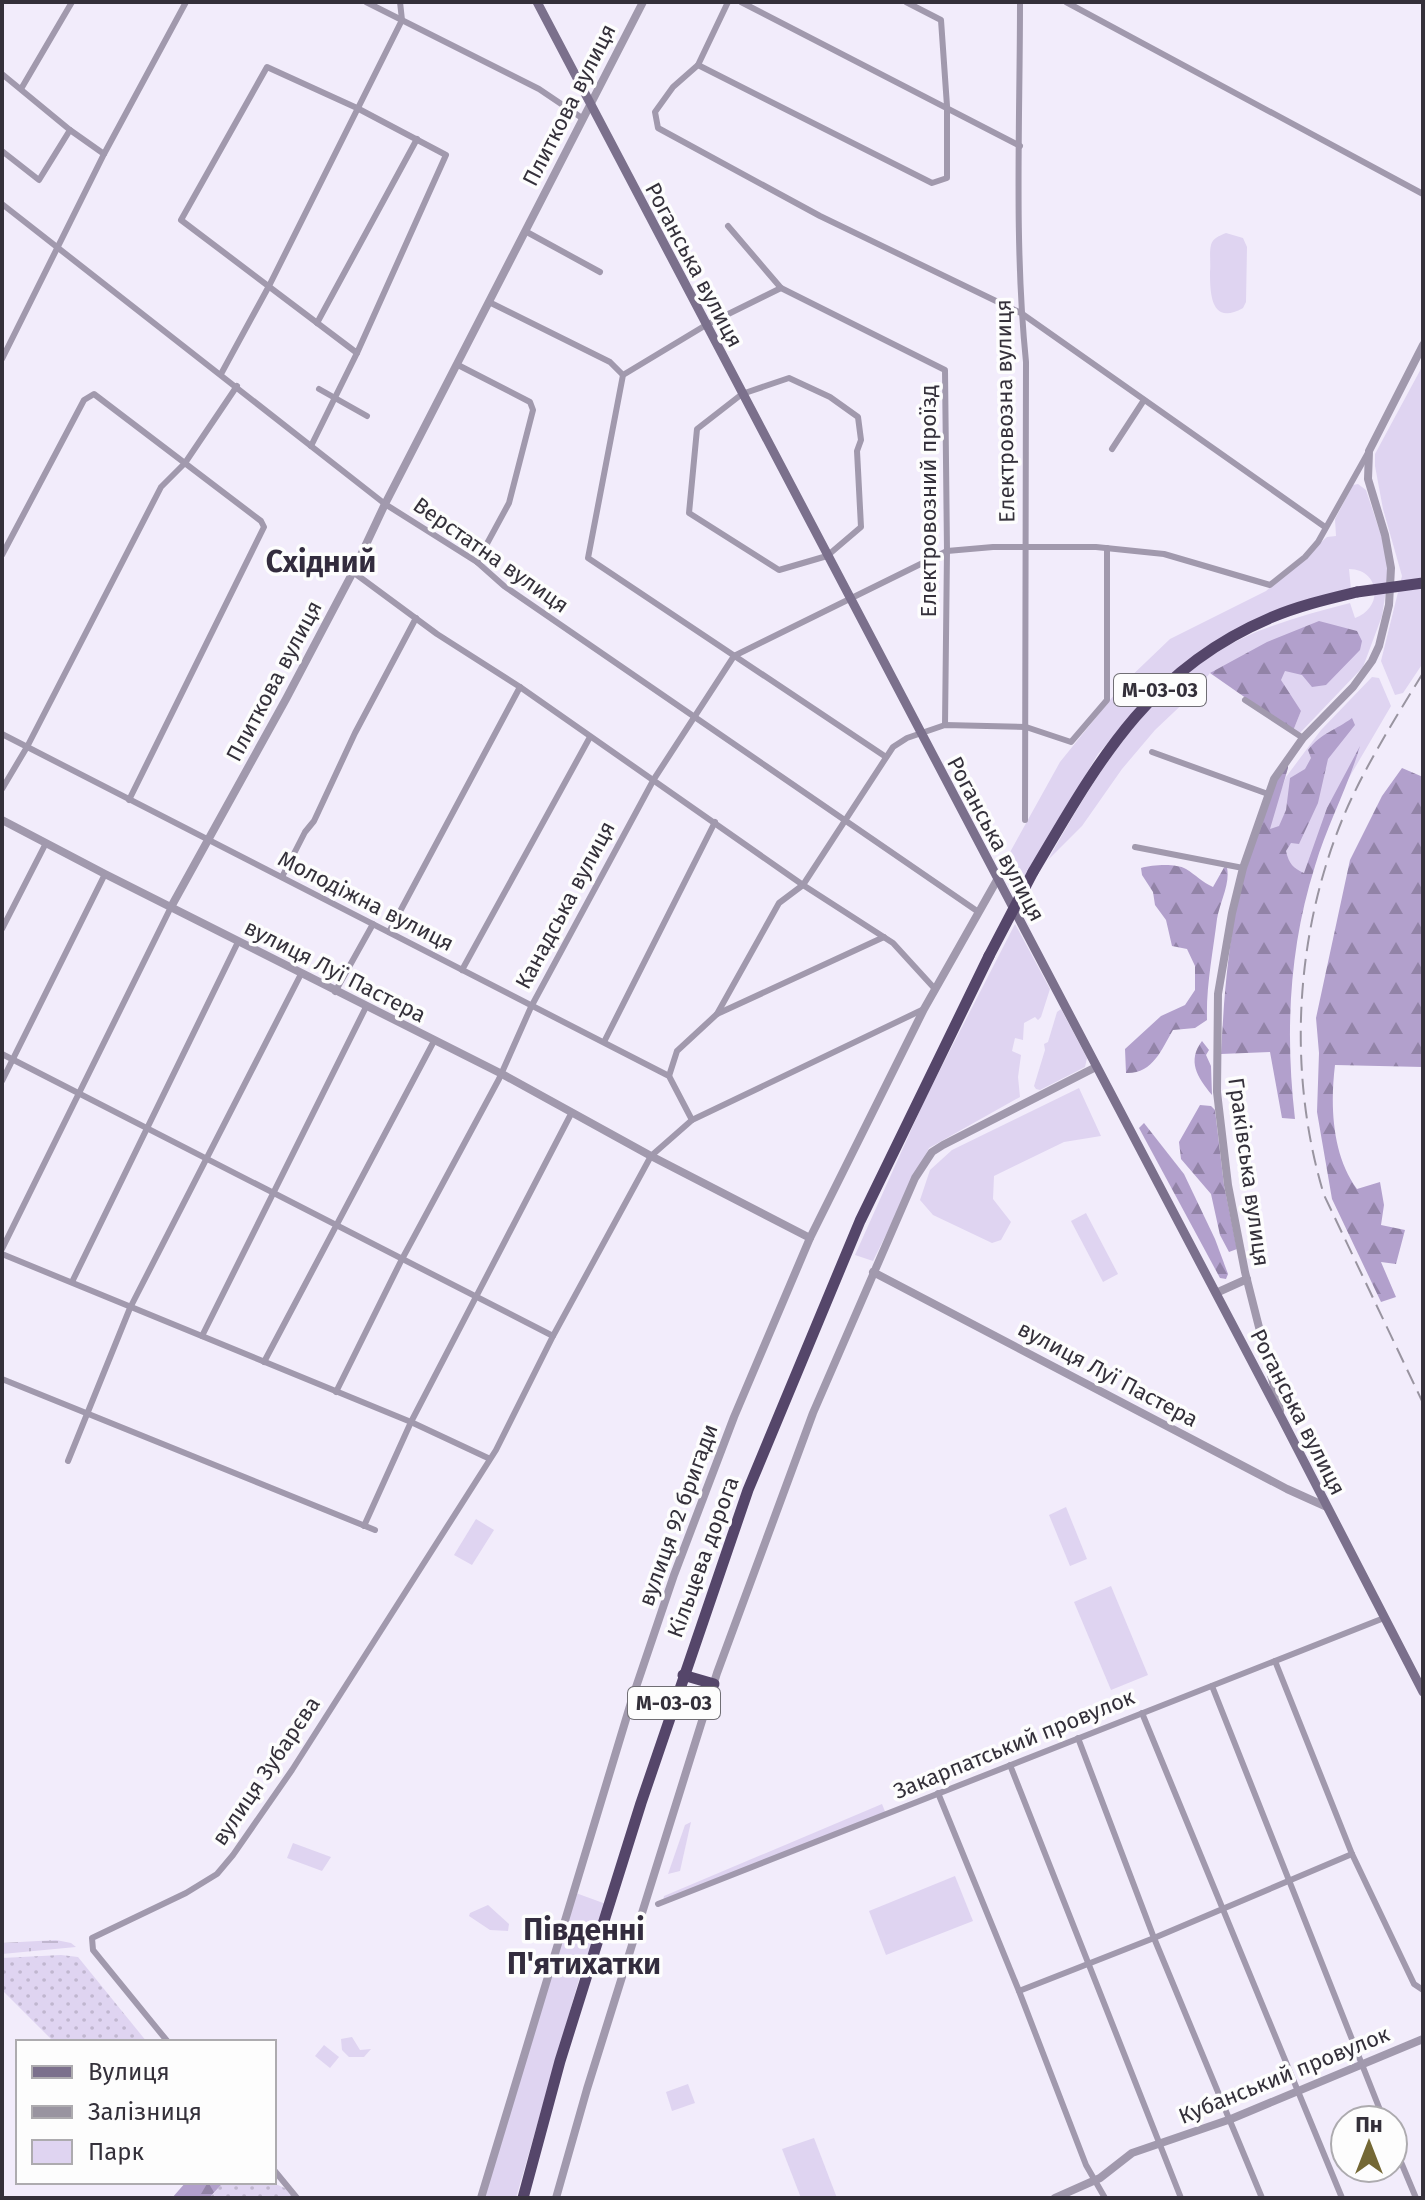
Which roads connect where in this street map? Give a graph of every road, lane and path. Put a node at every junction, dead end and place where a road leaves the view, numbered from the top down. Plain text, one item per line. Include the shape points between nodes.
1 (72, 2) edge
2 (186, 2) edge
3 (366, 2) edge
4 (400, 2) edge
5 (537, 2) edge
6 (643, 2) edge
7 (728, 2) edge
8 (741, 2) edge
9 (906, 2) edge
10 (1020, 2) edge
11 (1066, 2) edge
12 (402, 20) junction
13 (698, 65) junction
14 (2, 74) edge
15 (21, 89) junction
16 (590, 104) junction
17 (947, 106) junction
18 (357, 108) junction
19 (582, 118) junction
20 (70, 130) junction
21 (417, 139) junction
22 (1020, 146) junction
23 (2, 151) edge
24 (104, 154) junction
25 (1423, 194) edge
26 (2, 204) edge
27 (728, 226) dead end
28 (525, 231) junction
29 (58, 248) junction
30 (600, 272) dead end
31 (269, 286) junction
32 (781, 288) junction
33 (489, 302) junction
34 (1021, 313) junction
35 (317, 323) junction
36 (706, 325) junction
37 (1423, 345) edge
38 (357, 353) junction
39 (2, 359) edge
40 (458, 365) junction
41 (221, 374) junction
42 (623, 375) junction
43 (237, 386) junction
44 (319, 389) dead end
45 (742, 394) junction
46 (334, 399) junction
47 (1144, 400) junction
48 (367, 416) dead end
49 (311, 446) junction
50 (1112, 449) dead end
51 (1369, 451) junction
52 (185, 463) junction
53 (385, 504) junction
54 (1325, 527) junction
55 (1026, 547) junction
56 (1107, 548) junction
57 (947, 551) junction
58 (2, 555) edge
59 (827, 556) junction
60 (477, 562) junction
61 (353, 572) junction
62 (1423, 583) edge
63 (849, 598) junction
64 (416, 618) junction
65 (734, 656) junction
66 (520, 687) junction
67 (1245, 700) dead end
68 (693, 717) junction
69 (945, 725) junction
70 (1026, 727) junction
71 (2, 734) edge
72 (921, 735) junction
73 (590, 737) junction
74 (1303, 738) junction
75 (27, 747) junction
76 (1152, 752) dead end
77 (886, 757) junction
78 (654, 779) junction
79 (2, 789) edge
80 (1268, 794) junction
81 (129, 800) junction
82 (2, 820) edge
83 (1025, 820) dead end
84 (846, 821) junction
85 (715, 822) junction
86 (207, 841) junction
87 (46, 843) junction
88 (1135, 847) dead end
89 (1243, 868) junction
90 (105, 874) junction
91 (282, 877) junction
92 (997, 880) junction
93 (803, 885) junction
94 (171, 907) junction
95 (977, 911) junction
96 (373, 924) junction
97 (2, 929) edge
98 (389, 932) junction
99 (884, 937) junction
100 (238, 942) junction
101 (462, 970) junction
102 (301, 974) junction
103 (935, 989) junction
104 (335, 992) junction
105 (366, 1007) junction
106 (531, 1007) junction
107 (924, 1009) junction
108 (717, 1014) junction
109 (434, 1041) junction
110 (604, 1042) junction
111 (2, 1054) edge
112 (13, 1060) junction
113 (1096, 1067) junction
114 (502, 1074) junction
115 (669, 1076) junction
116 (2, 1081) edge
117 (80, 1094) junction
118 (572, 1112) junction
119 (692, 1120) junction
120 (146, 1128) junction
121 (651, 1156) junction
122 (207, 1161) junction
123 (273, 1195) junction
124 (336, 1227) junction
125 (810, 1238) junction
126 (2, 1252) edge
127 (401, 1261) junction
128 (873, 1272) junction
129 (1247, 1279) junction
130 (72, 1282) junction
131 (1216, 1293) junction
132 (476, 1299) junction
133 (130, 1308) junction
134 (202, 1336) junction
135 (553, 1336) junction
136 (264, 1362) junction
137 (2, 1379) edge
138 (336, 1392) junction
139 (86, 1415) junction
140 (1281, 1417) junction
141 (411, 1422) junction
142 (488, 1458) junction
143 (68, 1461) dead end
144 (1327, 1507) junction
145 (364, 1526) junction
146 (375, 1530) dead end
147 (1384, 1618) junction
148 (1275, 1661) junction
149 (683, 1675) junction
150 (714, 1684) junction
151 (1212, 1686) junction
152 (1423, 1692) edge
153 (1142, 1713) junction
154 (1078, 1738) junction
155 (1010, 1765) junction
156 (938, 1793) junction
157 (1352, 1854) junction
158 (1288, 1881) junction
159 (658, 1904) dead end
160 (1222, 1908) junction
161 (1154, 1938) junction
162 (1089, 1964) junction
163 (1423, 1990) edge
164 (1019, 1991) junction
165 (1423, 2039) edge
166 (166, 2040) edge
167 (1360, 2063) junction
168 (1297, 2091) junction
169 (1377, 2104) edge
170 (1231, 2119) junction
171 (1159, 2144) junction
172 (276, 2172) edge
173 (1094, 2181) junction
174 (297, 2198) edge
175 (481, 2198) edge
176 (523, 2198) edge
177 (556, 2198) edge
178 (1055, 2198) edge
179 (1105, 2198) edge
180 (1181, 2198) edge
181 (1262, 2198) edge
182 (1342, 2198) edge

1 - 15 street
2 - 24 street
3 - 12 street
4 - 12 street
5 - 16 main road, Роганська вулиця
6 - 16 street, Плиткова вулиця
7 - 13 street
8 - 17 street
9 - 17 street via 941,20
10 - 22 street, Електровозна вулиця
11 - 25 street
12 - 18 street
12 - 19 street via 539,89
13 - 17 street via 932,183 947,178
13 - 34 street via 655,112 658,128 820,216
14 - 15 street
15 - 20 street
16 - 19 street, Плиткова вулиця
16 - 36 main road, Роганська вулиця
17 - 22 street
18 - 21 street
18 - 31 street
18 - 31 street via 267,67 181,220
19 - 28 street, Плиткова вулиця
20 - 23 street via 39,180
20 - 24 street
21 - 35 street
21 - 38 street via 446,155
22 - 34 street, Електровозна вулиця
24 - 29 street
26 - 29 street, Верстатна вулиця
27 - 32 street
28 - 30 street
28 - 33 street, Плиткова вулиця
29 - 39 street
29 - 41 street, Верстатна вулиця
31 - 35 street
31 - 41 street
32 - 36 street
32 - 57 street, Електровозний проїзд via 945,370
33 - 40 street, Плиткова вулиця
33 - 42 street via 610,362
34 - 47 street
34 - 55 street, Електровозна вулиця
35 - 38 street
36 - 42 street
36 - 45 main road, Роганська вулиця
37 - 51 street
38 - 46 street
40 - 53 street, Плиткова вулиця
40 - 60 street via 533,405 509,503
41 - 43 street, Верстатна вулиця
42 - 65 street via 588,558
43 - 49 street, Верстатна вулиця
43 - 52 street
44 - 46 street
45 - 59 main road, Роганська вулиця
45 - 59 street via 789,378 858,417 861,527
45 - 59 street via 697,429 689,513 779,570
46 - 48 street
46 - 49 street
47 - 50 street
47 - 54 street
49 - 53 street, Верстатна вулиця
51 - 54 street
51 - 74 street, Граківська вулиця via 1368,479 1391,568 1385,629 1365,671
52 - 58 street via 99,397 88,395
52 - 75 street via 161,487
52 - 81 street via 264,527
53 - 60 street, Верстатна вулиця
53 - 61 street, Плиткова вулиця
54 - 56 street via 1305,557 1270,585 1164,554
55 - 56 street
55 - 57 street
55 - 70 street, Електровозна вулиця
56 - 70 street via 1107,700 1071,742
57 - 63 street, Канадська вулиця
57 - 69 street, Електровозний проїзд
59 - 63 main road, Роганська вулиця
60 - 68 street, Верстатна вулиця
61 - 64 street
61 - 86 street, Плиткова вулиця
62 - 149 highway, Кільцева дорога / М-03-03, bridge via 1357,592 1243,631 1165,686 1103,755 989,956 841,1266 748,1490
63 - 65 street, Канадська вулиця
63 - 72 main road, Роганська вулиця
64 - 66 street
64 - 91 street
65 - 68 street, Канадська вулиця
65 - 77 street
66 - 73 street
66 - 98 street
67 - 74 street
68 - 78 street, Канадська вулиця
68 - 84 street, Верстатна вулиця
69 - 70 street
69 - 72 street
70 - 83 street, Електровозна вулиця
71 - 75 street, Молодіжна вулиця
72 - 77 street via 907,738
72 - 92 main road, Роганська вулиця
73 - 78 street
73 - 101 street
74 - 80 street, Граківська вулиця
75 - 79 street
75 - 81 street, Молодіжна вулиця
76 - 80 street
77 - 84 street
78 - 85 street
78 - 106 street, Канадська вулиця
80 - 89 street, Граківська вулиця
81 - 86 street, Молодіжна вулиця
82 - 87 street, вулиця Луї Пастера
84 - 93 street
84 - 95 street, Верстатна вулиця
85 - 93 street
85 - 110 street
86 - 91 street, Молодіжна вулиця
86 - 94 street, Плиткова вулиця
87 - 90 street, вулиця Луї Пастера
87 - 97 street
88 - 89 street
89 - 129 street, Граківська вулиця via 1218,994 1216,1057 1228,1185
90 - 94 street, вулиця Луї Пастера
90 - 112 street
91 - 96 street, Молодіжна вулиця
92 - 95 street, вулиця 92 бригади
92 - 113 main road, Роганська вулиця
93 - 99 street
93 - 108 street via 779,903
94 - 100 street, вулиця Луї Пастера
94 - 117 street, Плиткова вулиця
95 - 103 street, вулиця 92 бригади
96 - 98 street, Молодіжна вулиця
96 - 104 street
98 - 101 street, Молодіжна вулиця
99 - 103 street
99 - 108 street
100 - 102 street, вулиця Луї Пастера
100 - 120 street
101 - 106 street, Молодіжна вулиця
102 - 104 street, вулиця Луї Пастера
102 - 122 street
103 - 107 street, вулиця 92 бригади
104 - 105 street, вулиця Луї Пастера
105 - 109 street, вулиця Луї Пастера
105 - 123 street
106 - 110 street, Молодіжна вулиця
106 - 114 street, Канадська вулиця
107 - 119 street
107 - 125 street, вулиця 92 бригади
108 - 115 street via 677,1051
109 - 114 street, вулиця Луї Пастера
109 - 124 street
110 - 115 street, Молодіжна вулиця
111 - 112 street
112 - 116 street
112 - 117 street
113 - 128 street via 932,1152
113 - 131 main road, Роганська вулиця
114 - 118 street, вулиця Луї Пастера
114 - 127 street, Канадська вулиця
115 - 119 street
117 - 120 street
117 - 126 street, Плиткова вулиця
118 - 121 street, вулиця Луї Пастера
118 - 132 street
119 - 121 street
120 - 122 street
120 - 130 street
121 - 125 street, вулиця Луї Пастера
121 - 135 street
122 - 123 street
122 - 133 street
123 - 124 street
123 - 134 street
124 - 127 street
124 - 136 street
125 - 175 street, вулиця 92 бригади via 674,1575
126 - 130 street
127 - 132 street
127 - 138 street, Канадська вулиця
128 - 144 street, вулиця Луї Пастера
128 - 150 street via 802,1443
129 - 131 street
129 - 140 street, Граківська вулиця
130 - 133 street
131 - 140 main road, Роганська вулиця
132 - 135 street
132 - 141 street
133 - 134 street
133 - 139 street
134 - 136 street
135 - 142 street
136 - 138 street
137 - 139 street
138 - 141 street
139 - 143 street
139 - 145 street
140 - 144 main road, Роганська вулиця
141 - 142 street
141 - 145 street
142 - 166 street, вулиця Зубарєва via 233,1855 217,1874 186,1893 92,1938 93,1950
144 - 147 main road, Роганська вулиця
145 - 146 street
147 - 148 street, Закарпатський провулок
147 - 152 main road, Роганська вулиця
148 - 151 street, Закарпатський провулок
148 - 157 street
149 - 150 highway
149 - 176 highway, Кільцева дорога / М-03-03 via 560,2061
150 - 177 street
151 - 153 street, Закарпатський провулок
151 - 158 street
153 - 154 street, Закарпатський провулок
153 - 160 street
154 - 155 street, Закарпатський провулок
154 - 161 street
155 - 156 street, Закарпатський провулок
155 - 162 street
156 - 159 street, Закарпатський провулок
156 - 164 street
157 - 158 street
157 - 163 street via 1414,1984
158 - 160 street
158 - 167 street
160 - 161 street
160 - 168 street
161 - 162 street
161 - 170 street
162 - 164 street
162 - 171 street
164 - 173 street
165 - 167 street, Кубанський провулок
167 - 168 street, Кубанський провулок
167 - 169 street
168 - 170 street, Кубанський провулок
168 - 182 street
170 - 171 street, Кубанський провулок
170 - 181 street
171 - 173 street via 1128,2155
171 - 180 street
172 - 174 street
173 - 178 street
173 - 179 street

